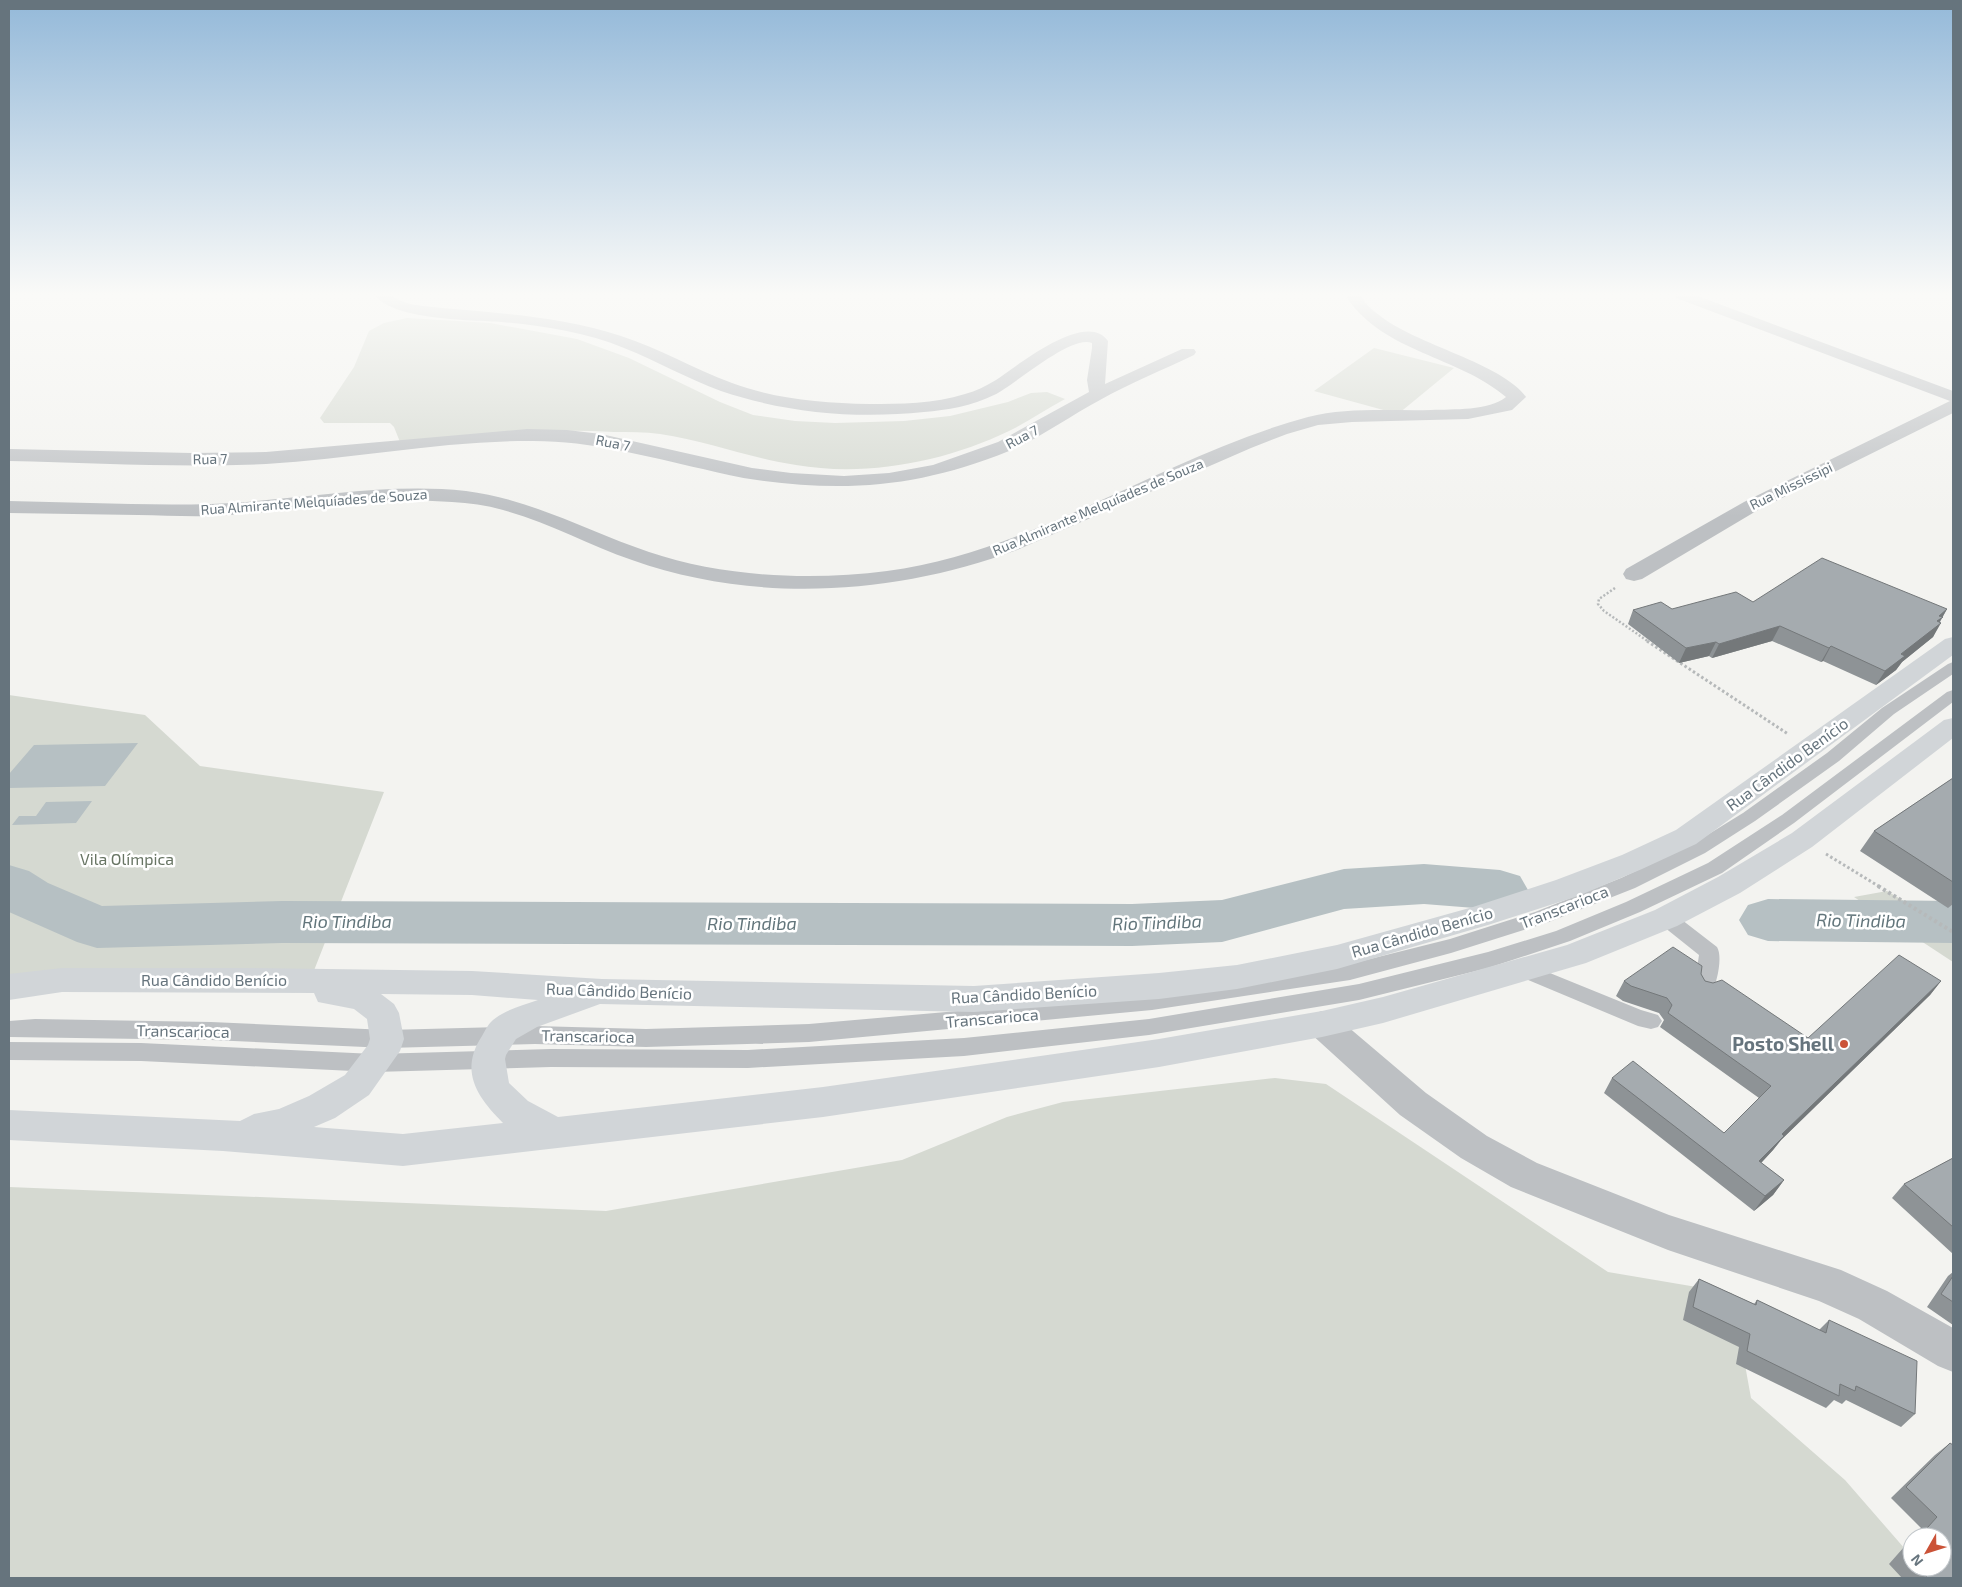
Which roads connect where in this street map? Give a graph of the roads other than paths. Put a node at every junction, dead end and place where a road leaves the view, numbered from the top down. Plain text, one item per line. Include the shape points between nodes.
1 (686, 369) edge
2 (1020, 369) edge
3 (1096, 369) edge
4 (1151, 369) edge
5 (1473, 369) edge
6 (1878, 369) edge
7 (1098, 394) junction
8 (1953, 397) edge
9 (1953, 406) edge
10 (9, 454) edge
11 (9, 507) edge
12 (1634, 574) road end
13 (1953, 644) edge
14 (1953, 667) edge
15 (1953, 695) edge
16 (1953, 726) edge
17 (1666, 918) junction
18 (1523, 970) junction
19 (253, 980) junction
20 (9, 986) edge
21 (1704, 988) edge
22 (602, 992) junction
23 (1651, 1021) dead end
24 (1322, 1024) junction
25 (9, 1029) edge
26 (494, 1048) junction
27 (9, 1051) edge
28 (380, 1051) junction
29 (9, 1125) edge
30 (555, 1132) junction
31 (224, 1135) junction
32 (1953, 1351) edge

1 - 2 street via 753,394 794,404 830,408 896,408 930,406 970,398 1001,384
3 - 7 street
4 - 7 street, Rua 7
5 - 11 street, Rua Almirante Melquíades de Souza via 1496,380 1517,396 1506,406 1468,414 1352,417 1317,420 1281,430 1002,550 949,566 887,577 777,582 681,568 518,508 446,495 416,493 210,510
6 - 8 street
7 - 10 street, Rua 7 via 1032,432 981,456 937,470 889,479 844,482 791,480 752,474 601,440 567,436 467,439 266,458
9 - 12 street, Rua Mississipi via 1736,513
13 - 22 main road, Rua Cândido Benício via 1686,836 1567,888 1337,957 1237,977 974,999
14 - 26 lane, Transcarioca via 1888,711 1832,757 1749,817 1698,849 1628,883 1542,917 1451,946 1350,972 1152,1002 809,1034 646,1038
15 - 26 lane, Transcarioca via 1788,819 1715,868 1563,936 1488,960 1360,992 1149,1027 964,1047 748,1059
16 - 17 main road via 1802,840 1729,885
17 - 18 main road via 1575,955
17 - 21 lane via 1710,952
18 - 23 lane
18 - 24 main road
19 - 20 main road, Rua Cândido Benício via 62,980
19 - 22 main road, Rua Cândido Benício via 472,983
19 - 28 main road via 362,998 382,1013
22 - 26 main road via 525,1018 504,1030
24 - 30 main road via 1159,1053 832,1101
24 - 32 street via 1413,1104 1474,1146 1524,1175 1668,1232 1827,1284 1873,1305
25 - 28 lane, Transcarioca via 211,1031
26 - 28 lane, Transcarioca
26 - 28 lane, Transcarioca
26 - 30 main road via 493,1089 515,1112
27 - 28 lane, Transcarioca
28 - 31 main road via 357,1085 322,1107 283,1124
29 - 31 main road
30 - 31 main road via 403,1150

